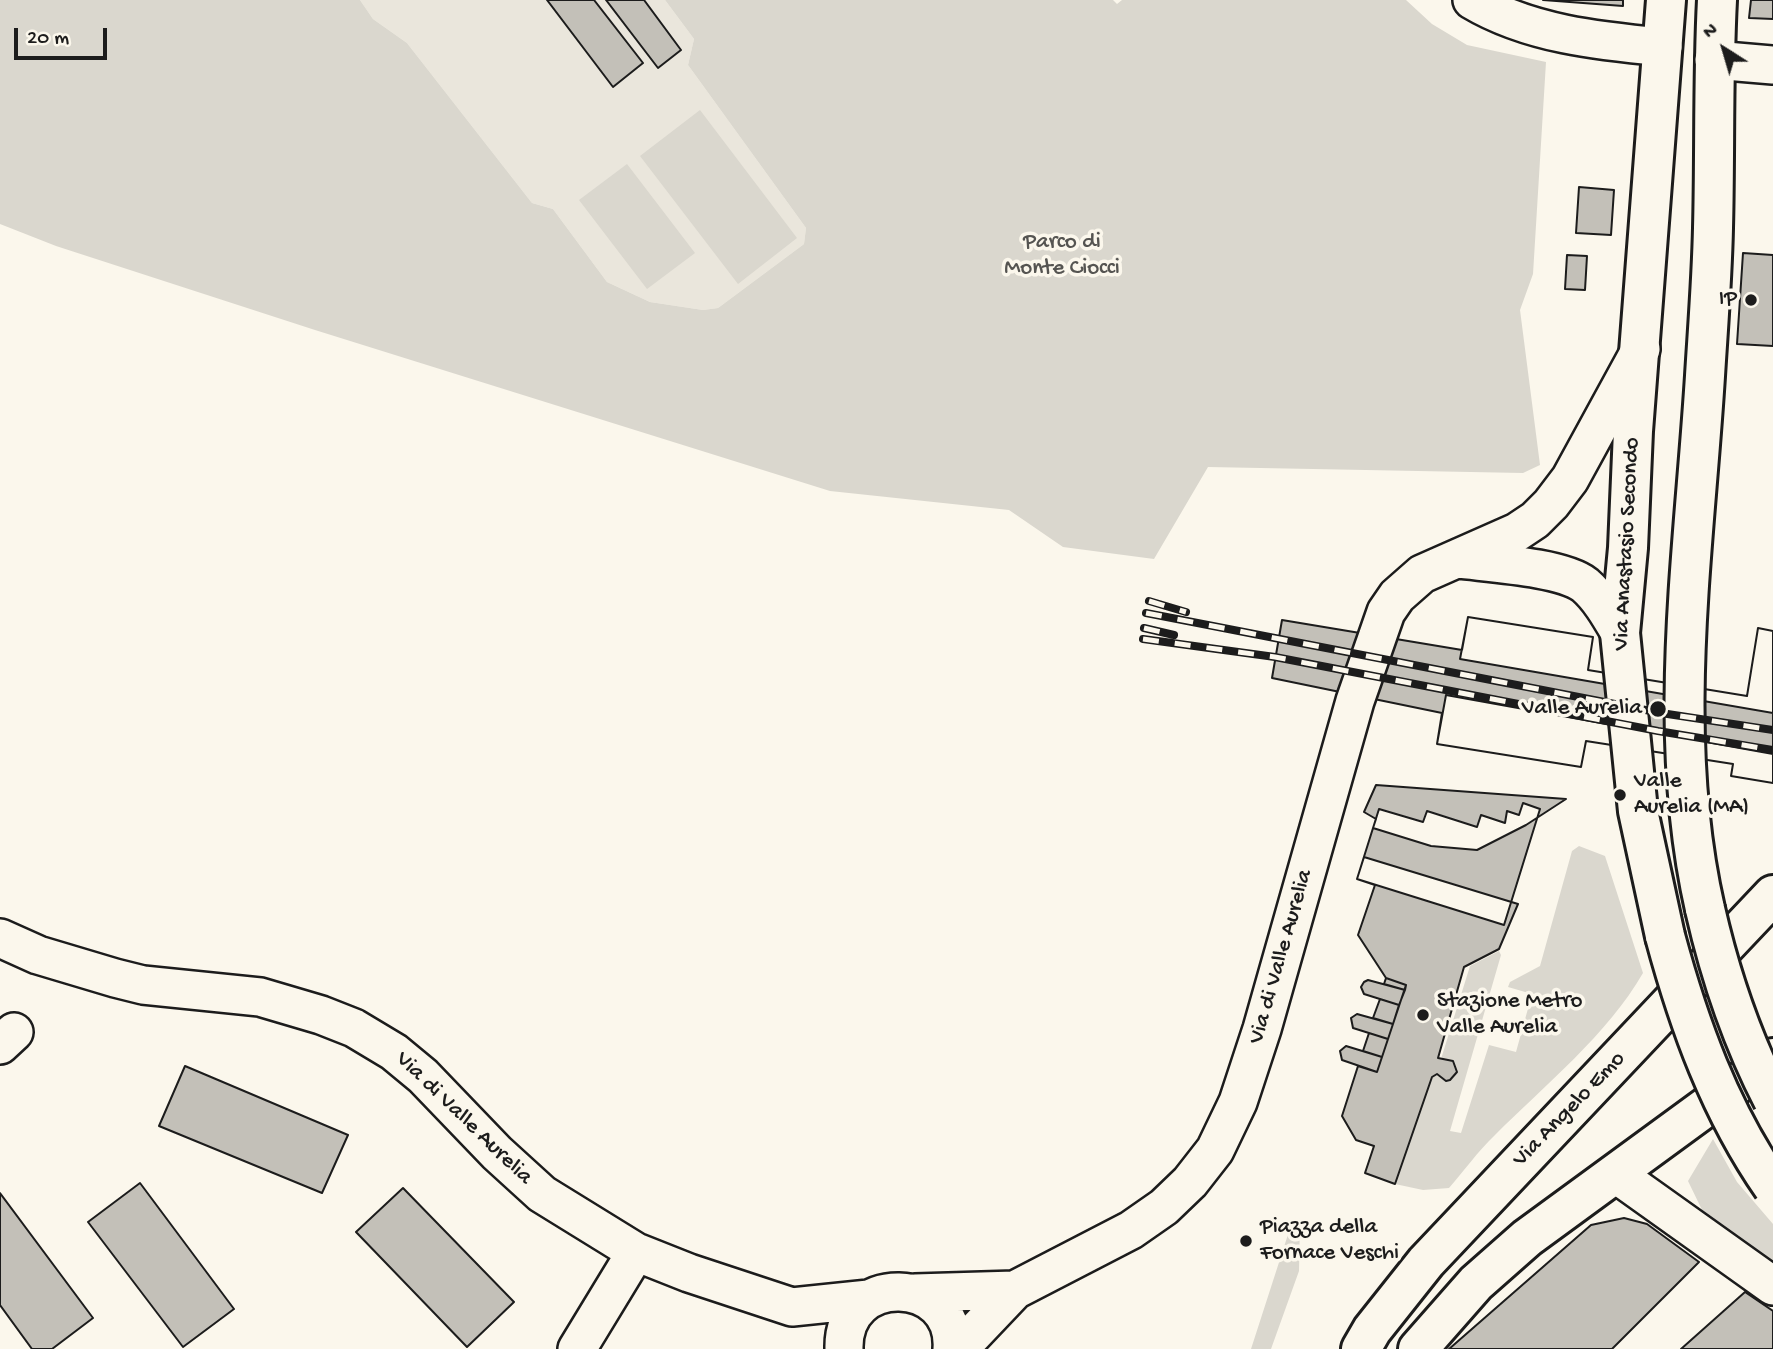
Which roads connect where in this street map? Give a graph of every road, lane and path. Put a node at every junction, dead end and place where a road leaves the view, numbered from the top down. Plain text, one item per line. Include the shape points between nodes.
1 (1666, 0) edge
2 (1717, 0) edge
3 (1478, 2) edge
4 (1663, 47) junction
5 (1714, 60) junction
6 (1773, 65) edge
7 (1641, 348) junction
8 (1458, 559) junction
9 (1620, 633) junction
10 (1773, 895) edge
11 (0, 938) edge
12 (1773, 1058) edge
13 (1773, 1100) edge
14 (1616, 1174) junction
15 (1773, 1187) edge
16 (636, 1252) junction
17 (1773, 1286) edge
18 (1015, 1290) junction
19 (915, 1293) junction
20 (869, 1299) junction
21 (792, 1307) junction
22 (1367, 1340) edge
23 (577, 1349) edge
24 (835, 1349) edge
25 (844, 1349) edge
26 (952, 1349) edge
27 (960, 1349) edge
28 (1418, 1349) edge

1 - 4 main road, Via Anastasio Secondo
2 - 5 main road
3 - 4 street via 1511,19 1561,33
4 - 7 main road, Via Anastasio Secondo
5 - 6 street
5 - 13 main road, bridge via 1713,229 1685,657 1688,800 1693,852 1729,996
7 - 8 street, Via di Valle Aurelia via 1551,504 1517,532
7 - 9 main road, Via Anastasio Secondo
8 - 9 street via 1576,580 1594,593
8 - 18 street, Via di Valle Aurelia via 1411,582 1386,612 1355,701 1262,1029 1238,1102 1215,1150 1164,1208
9 - 15 main road, Via Anastasio Secondo, bridge via 1633,775 1665,936 1684,1004 1714,1082 1736,1129
10 - 22 main road, Via Angelo Emo via 1426,1262
11 - 16 street, Via di Valle Aurelia via 38,955 115,978 260,997 354,1028 423,1076 542,1194
12 - 14 main road
14 - 17 street
14 - 28 main road via 1508,1253
16 - 21 street, Via di Valle Aurelia
16 - 23 street
18 - 19 street, Via di Valle Aurelia
18 - 27 street, Via di Valle Aurelia
19 - 20 street, Via di Valle Aurelia via 883,1293
19 - 26 street via 941,1312 949,1326
20 - 21 street, Via di Valle Aurelia
20 - 25 street via 848,1324
21 - 24 street, Via di Valle Aurelia

